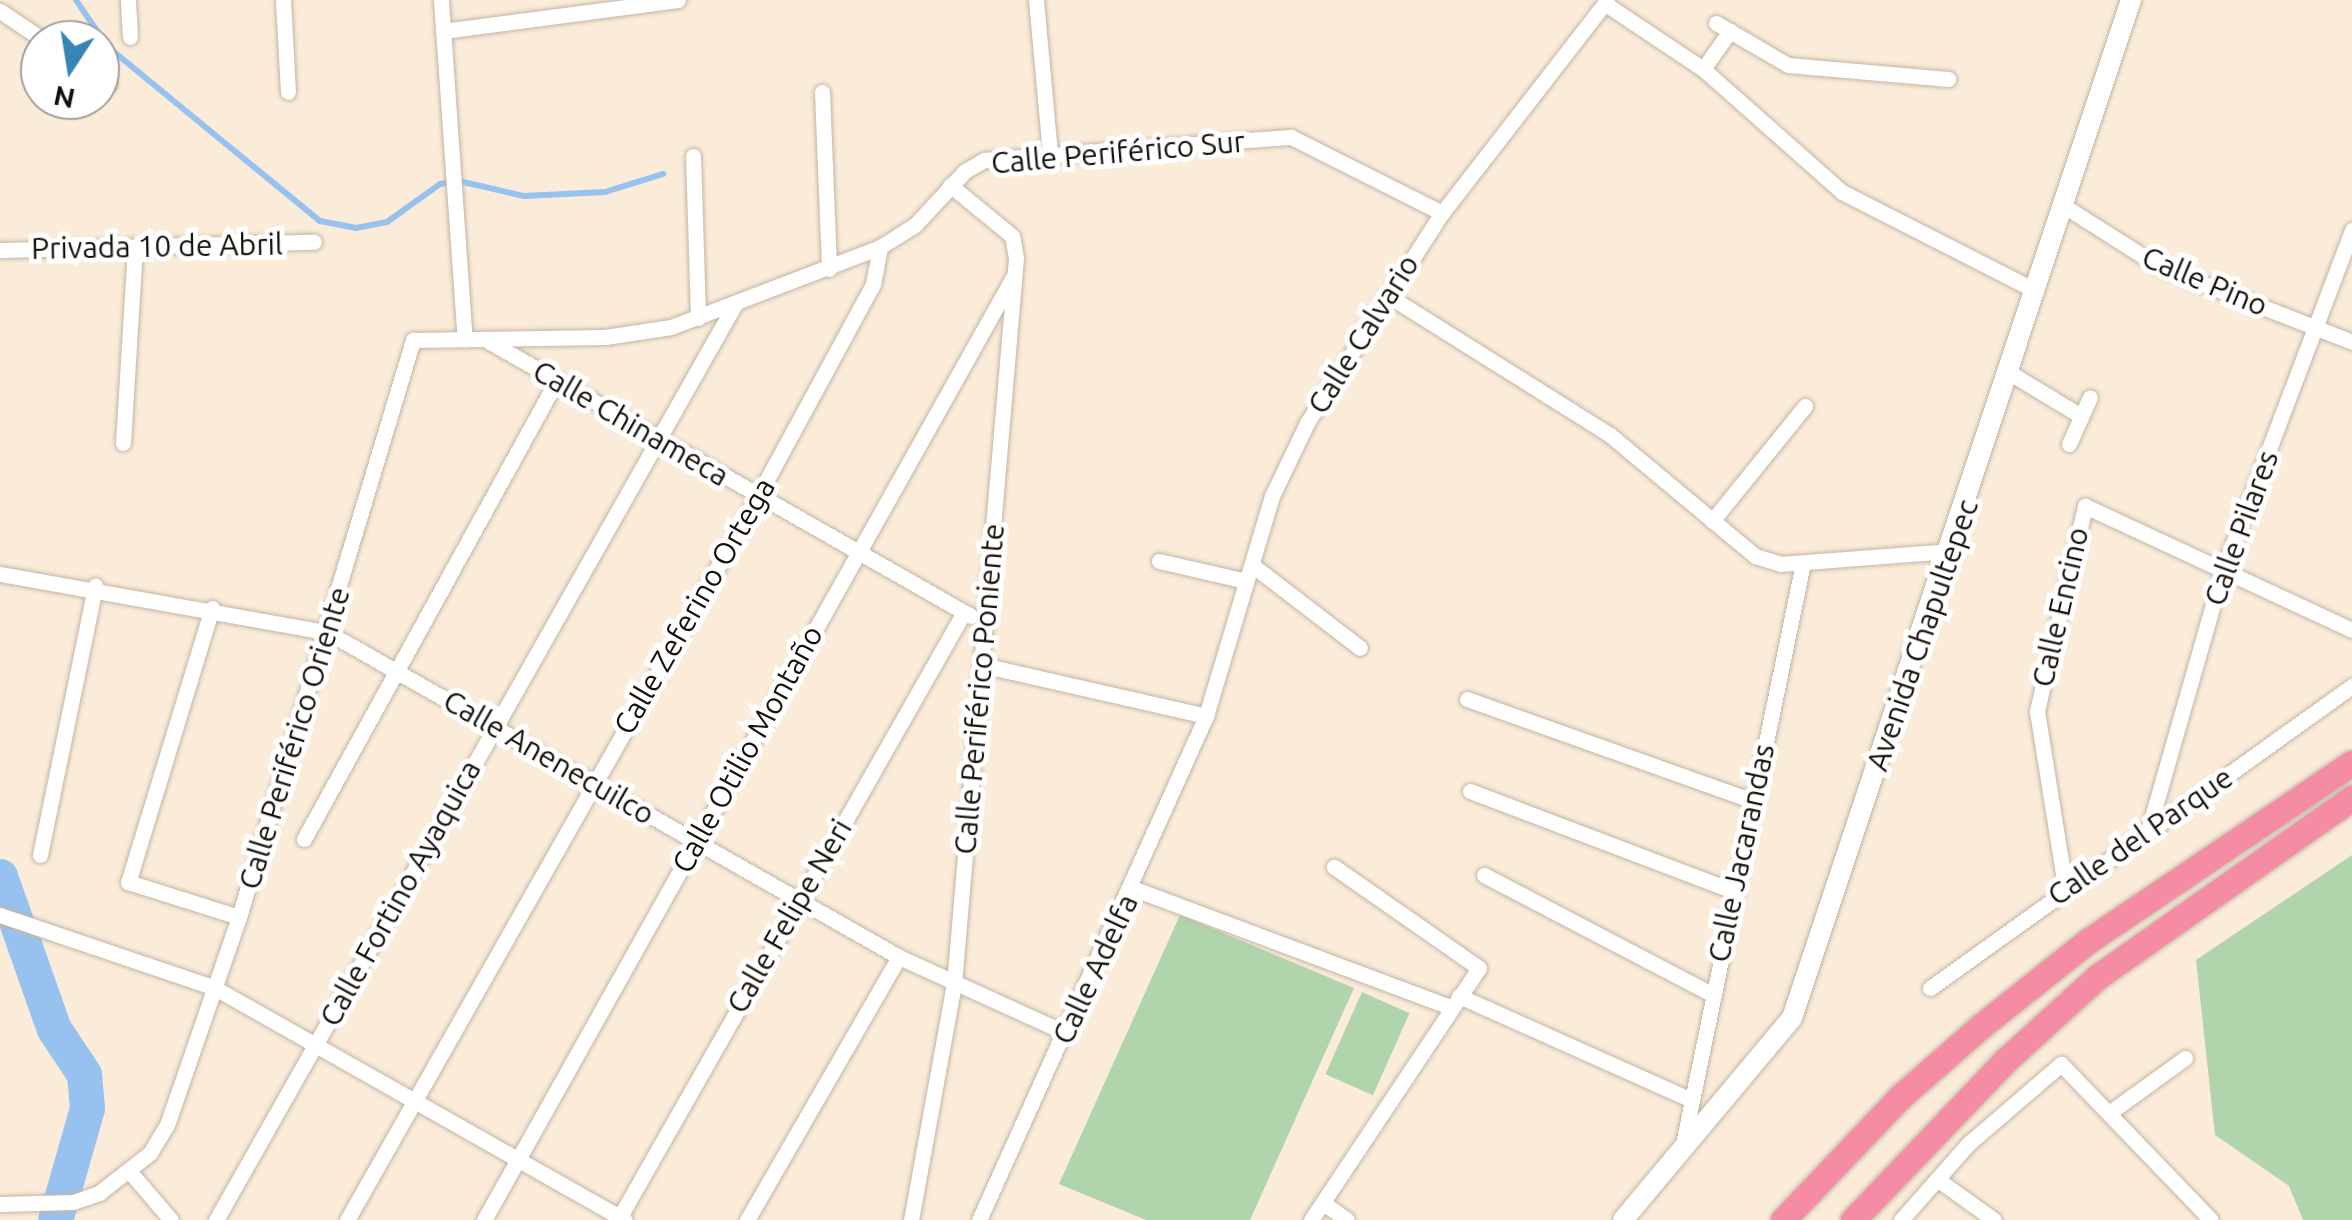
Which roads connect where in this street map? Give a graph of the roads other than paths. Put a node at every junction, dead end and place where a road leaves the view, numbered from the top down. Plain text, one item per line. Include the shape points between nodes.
1 (128, 0) edge
2 (283, 0) edge
3 (441, 0) edge
4 (678, 0) edge
5 (1036, 0) edge
6 (2130, 0) edge
7 (1607, 2) edge
8 (607, 3) edge
9 (443, 32) junction
10 (130, 37) dead end
11 (1703, 69) junction
12 (1948, 79) dead end
13 (288, 92) dead end
14 (822, 92) dead end
15 (1050, 153) junction
16 (693, 156) dead end
17 (950, 185) junction
18 (2064, 206) junction
19 (1442, 213) junction
20 (2352, 230) edge
21 (314, 242) dead end
22 (136, 246) junction
23 (880, 246) junction
24 (0, 250) edge
25 (829, 269) junction
26 (1012, 279) junction
27 (2036, 291) junction
28 (1387, 295) junction
29 (734, 306) junction
30 (698, 318) junction
31 (2316, 326) junction
32 (465, 340) junction
33 (487, 340) junction
34 (2352, 342) edge
35 (2010, 373) junction
36 (557, 380) junction
37 (2090, 397) dead end
38 (1805, 406) dead end
39 (2081, 416) junction
40 (657, 438) junction
41 (123, 443) dead end
42 (2069, 444) dead end
43 (758, 496) junction
44 (1712, 521) junction
45 (1951, 551) junction
46 (856, 553) junction
47 (1159, 561) dead end
48 (1803, 563) junction
49 (2223, 570) junction
50 (1249, 573) junction
51 (0, 574) edge
52 (94, 586) junction
53 (212, 608) junction
54 (963, 614) junction
55 (985, 619) junction
56 (2352, 630) edge
57 (327, 632) junction
58 (1360, 648) dead end
59 (982, 665) junction
60 (397, 670) junction
61 (2352, 686) edge
62 (1466, 699) dead end
63 (1206, 716) junction
64 (494, 725) junction
65 (2352, 764) edge
66 (594, 780) junction
67 (1470, 791) dead end
68 (2352, 798) edge
69 (1750, 800) junction
70 (2148, 831) junction
71 (304, 839) dead end
72 (694, 841) junction
73 (40, 856) dead end
74 (1334, 867) dead end
75 (1484, 876) dead end
76 (2066, 886) junction
77 (1132, 888) junction
78 (1732, 891) junction
79 (796, 900) junction
80 (4, 916) edge
81 (240, 917) junction
82 (899, 956) junction
83 (954, 984) junction
84 (214, 987) junction
85 (1930, 988) dead end
86 (1712, 994) junction
87 (1455, 1001) junction
88 (1066, 1033) junction
89 (316, 1043) junction
90 (2185, 1058) dead end
91 (415, 1100) junction
92 (1692, 1100) junction
93 (2109, 1113) junction
94 (1683, 1144) junction
95 (518, 1159) junction
96 (130, 1172) junction
97 (1937, 1179) junction
98 (1324, 1203) junction
99 (0, 1204) edge
100 (621, 1219) edge
101 (982, 1219) edge
102 (171, 1220) edge
103 (216, 1220) edge
104 (346, 1220) edge
105 (484, 1220) edge
106 (747, 1220) edge
107 (911, 1220) edge
108 (1311, 1220) edge
109 (1347, 1220) edge
110 (1623, 1220) edge
111 (1783, 1220) edge
112 (1853, 1220) edge
113 (1901, 1220) edge
114 (1994, 1220) edge
115 (2211, 1220) edge

1 - 10 street
2 - 13 street
3 - 9 street
4 - 8 street
5 - 15 street
6 - 18 street, Avenida Chapultepec
7 - 11 street
7 - 19 street, Calle Calvario
8 - 9 street via 495,29
9 - 32 street
11 - 12 street via 1723,27 1788,66
11 - 27 street via 1842,192
14 - 25 street
15 - 17 street, Calle Periférico Sur via 984,160
15 - 19 street, Calle Periférico Sur via 1291,137
16 - 30 street
17 - 23 street, Calle Periférico Sur via 915,225
17 - 26 street, Calle Periférico Poniente via 1012,236
18 - 27 street, Avenida Chapultepec
18 - 31 street, Calle Pino via 2160,267
19 - 28 street, Calle Calvario
20 - 31 street, Calle Pilares
21 - 22 street, Privada 10 de Abril
22 - 24 street, Privada 10 de Abril
22 - 41 street
23 - 25 street, Calle Periférico Sur
23 - 43 street, Calle Zeferino Ortega via 874,284
25 - 29 street, Calle Periférico Sur
26 - 46 street, Calle Otilio Montaño
26 - 55 street, Calle Periférico Poniente
27 - 35 street, Avenida Chapultepec
28 - 44 street via 1610,434
28 - 50 street, Calle Calvario via 1307,423 1272,496
29 - 30 street, Calle Periférico Sur
29 - 40 street, Calle Fortino Ayaquica
30 - 33 street, Calle Periférico Sur via 604,337
31 - 34 street, Calle Pino
31 - 49 street, Calle Pilares
32 - 33 street, Calle Periférico Sur
32 - 57 street, Calle Periférico Oriente via 413,340
33 - 36 street, Calle Chinameca
35 - 39 street
35 - 45 street, Avenida Chapultepec
36 - 40 street, Calle Chinameca
36 - 60 street
37 - 39 street
38 - 44 street
39 - 42 street
40 - 43 street, Calle Chinameca
40 - 64 street, Calle Fortino Ayaquica
43 - 46 street, Calle Chinameca
43 - 66 street, Calle Zeferino Ortega
44 - 48 street via 1755,556
45 - 48 street
45 - 94 street, Avenida Chapultepec via 1792,1018
46 - 54 street, Calle Chinameca
46 - 72 street, Calle Otilio Montaño
47 - 50 street
48 - 69 street, Calle Jacarandas
49 - 56 street
49 - 70 street, Calle Pilares
49 - 76 street, Calle Encino via 2084,506 2037,711
50 - 58 street
50 - 63 street, Calle Calvario
51 - 52 street, Calle Anenecuilco
52 - 53 street, Calle Anenecuilco
52 - 73 street
53 - 57 street, Calle Anenecuilco
53 - 81 street via 128,882
54 - 55 street, Calle Chinameca
54 - 79 street, Calle Felipe Neri
55 - 59 street, Calle Periférico Poniente
57 - 60 street, Calle Anenecuilco
57 - 81 street, Calle Periférico Oriente
59 - 63 street
59 - 83 street, Calle Periférico Poniente
60 - 64 street, Calle Anenecuilco
60 - 71 street
61 - 70 street, Calle del Parque
62 - 69 street
63 - 77 street, Calle Adelfa
64 - 66 street, Calle Anenecuilco
64 - 89 street, Calle Fortino Ayaquica
65 - 111 highway via 2088,941 1981,1026 1900,1097
66 - 72 street, Calle Anenecuilco
66 - 91 street, Calle Zeferino Ortega
67 - 78 street
68 - 112 highway via 2097,977 2007,1058
69 - 78 street, Calle Jacarandas
70 - 76 street, Calle del Parque
72 - 79 street, Calle Anenecuilco
72 - 95 street, Calle Otilio Montaño
74 - 87 street via 1479,963
75 - 86 street
76 - 85 street, Calle del Parque
77 - 87 street
77 - 88 street, Calle Adelfa
78 - 86 street, Calle Jacarandas
79 - 82 street, Calle Anenecuilco
79 - 100 street, Calle Felipe Neri
80 - 84 street
81 - 84 street, Calle Periférico Oriente
82 - 83 street, Calle Anenecuilco
82 - 106 street
83 - 88 street, Calle Anenecuilco
83 - 107 street, Calle Periférico Poniente
84 - 89 street
84 - 96 street, Calle Periférico Oriente via 167,1125
86 - 92 street, Calle Jacarandas
87 - 92 street
87 - 98 street
88 - 101 street, Calle Adelfa
89 - 91 street
89 - 103 street, Calle Fortino Ayaquica
90 - 93 street
91 - 95 street
91 - 104 street, Calle Zeferino Ortega
92 - 94 street, Calle Jacarandas
93 - 97 street via 2061,1064
93 - 115 street
94 - 110 street, Avenida Chapultepec
95 - 100 street
95 - 105 street, Calle Otilio Montaño
96 - 99 street via 73,1202
96 - 102 street
97 - 113 street
97 - 114 street
98 - 108 street
98 - 109 street

